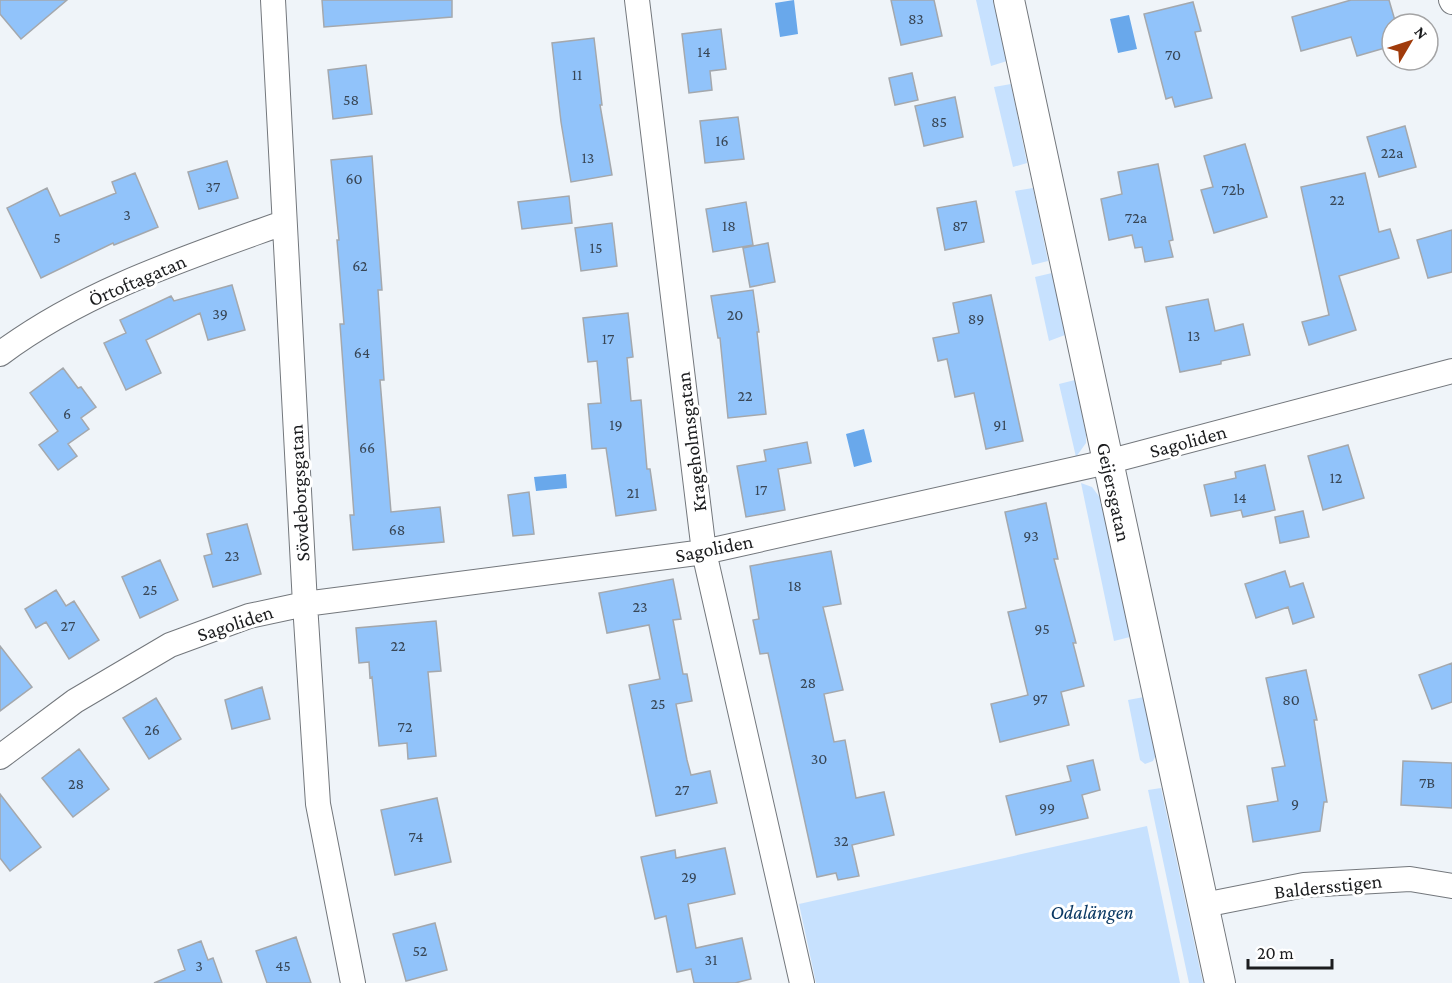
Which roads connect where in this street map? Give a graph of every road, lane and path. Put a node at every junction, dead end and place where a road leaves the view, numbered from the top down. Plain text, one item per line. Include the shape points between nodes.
1 (273, 0) edge
2 (637, 0) edge
3 (1009, 0) edge
4 (283, 223) junction
5 (0, 354) edge
6 (1452, 371) edge
7 (1107, 462) junction
8 (704, 552) junction
9 (305, 604) junction
10 (0, 757) edge
11 (1452, 886) edge
12 (1204, 905) junction
13 (353, 983) edge
14 (802, 983) edge
15 (1220, 983) edge

1 - 4 street, Sövdeborgsgatan
2 - 8 street, Krageholmsgatan
3 - 7 street, Geijersgatan
4 - 5 street, Örtoftagatan via 155,269 77,306
4 - 9 street, Sövdeborgsgatan
6 - 7 street, Sagoliden
7 - 8 street, Sagoliden
7 - 12 street, Geijersgatan
8 - 9 street, Sagoliden
8 - 14 street, Krageholmsgatan
9 - 10 street, Sagoliden via 249,616 170,645 75,700
9 - 13 street, Sövdeborgsgatan via 318,804
11 - 12 street, Baldersstigen via 1410,879 1304,885
12 - 15 street, Geijersgatan

